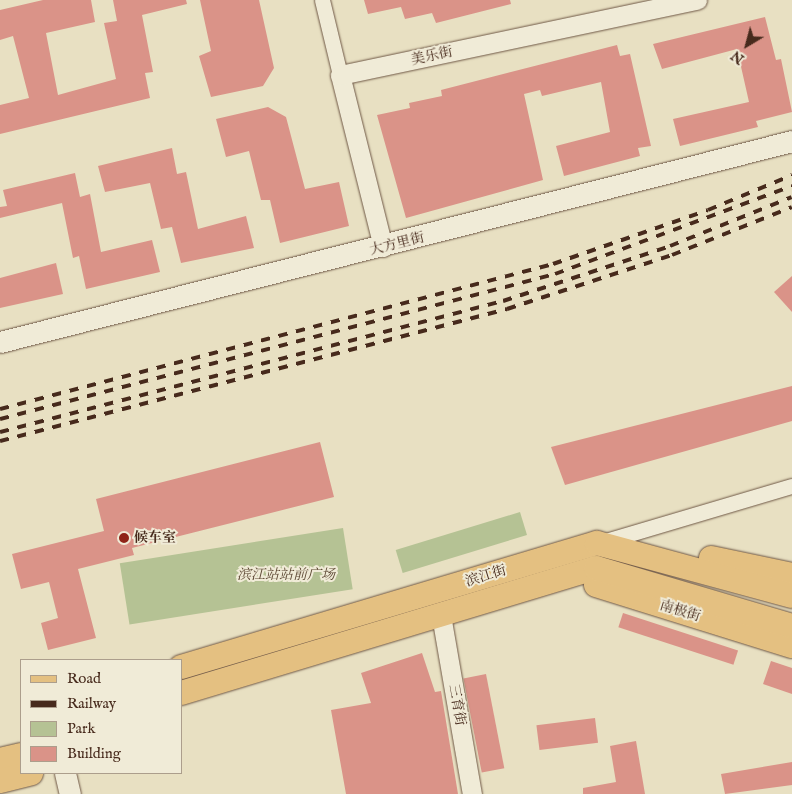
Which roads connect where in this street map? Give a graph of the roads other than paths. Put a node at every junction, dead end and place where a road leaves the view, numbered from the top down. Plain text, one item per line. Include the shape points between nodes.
1 (322, 0) edge
2 (698, 0) edge
3 (340, 75) junction
4 (792, 136) edge
5 (792, 141) edge
6 (381, 243) junction
7 (0, 333) edge
8 (0, 342) edge
9 (792, 486) edge
10 (597, 543) junction
11 (622, 551) junction
12 (596, 568) joint
13 (568, 576) junction
14 (792, 576) edge
15 (792, 596) edge
16 (441, 615) junction
17 (792, 626) edge
18 (792, 646) edge
19 (182, 667) edge
20 (182, 693) edge
21 (20, 755) edge
22 (0, 760) edge
23 (27, 774) edge
24 (65, 774) edge
25 (0, 781) edge
26 (70, 794) edge
27 (472, 794) edge

1 - 3 street
2 - 3 street, 美乐街
3 - 6 street
4 - 6 main road, 大方里街
5 - 6 main road, 大方里街
6 - 7 main road, 大方里街
6 - 8 main road, 大方里街
9 - 10 street, 滨江街
10 - 11 main road
10 - 19 main road, 滨江街
11 - 14 main road via 686,554
11 - 15 main road
12 - 13 main road, 滨江街
12 - 17 main road, 南极街
13 - 16 main road, 滨江街
13 - 18 main road, 南极街
16 - 20 main road, 滨江街
16 - 27 street, 三育街
21 - 22 main road
23 - 25 main road
24 - 26 main road

